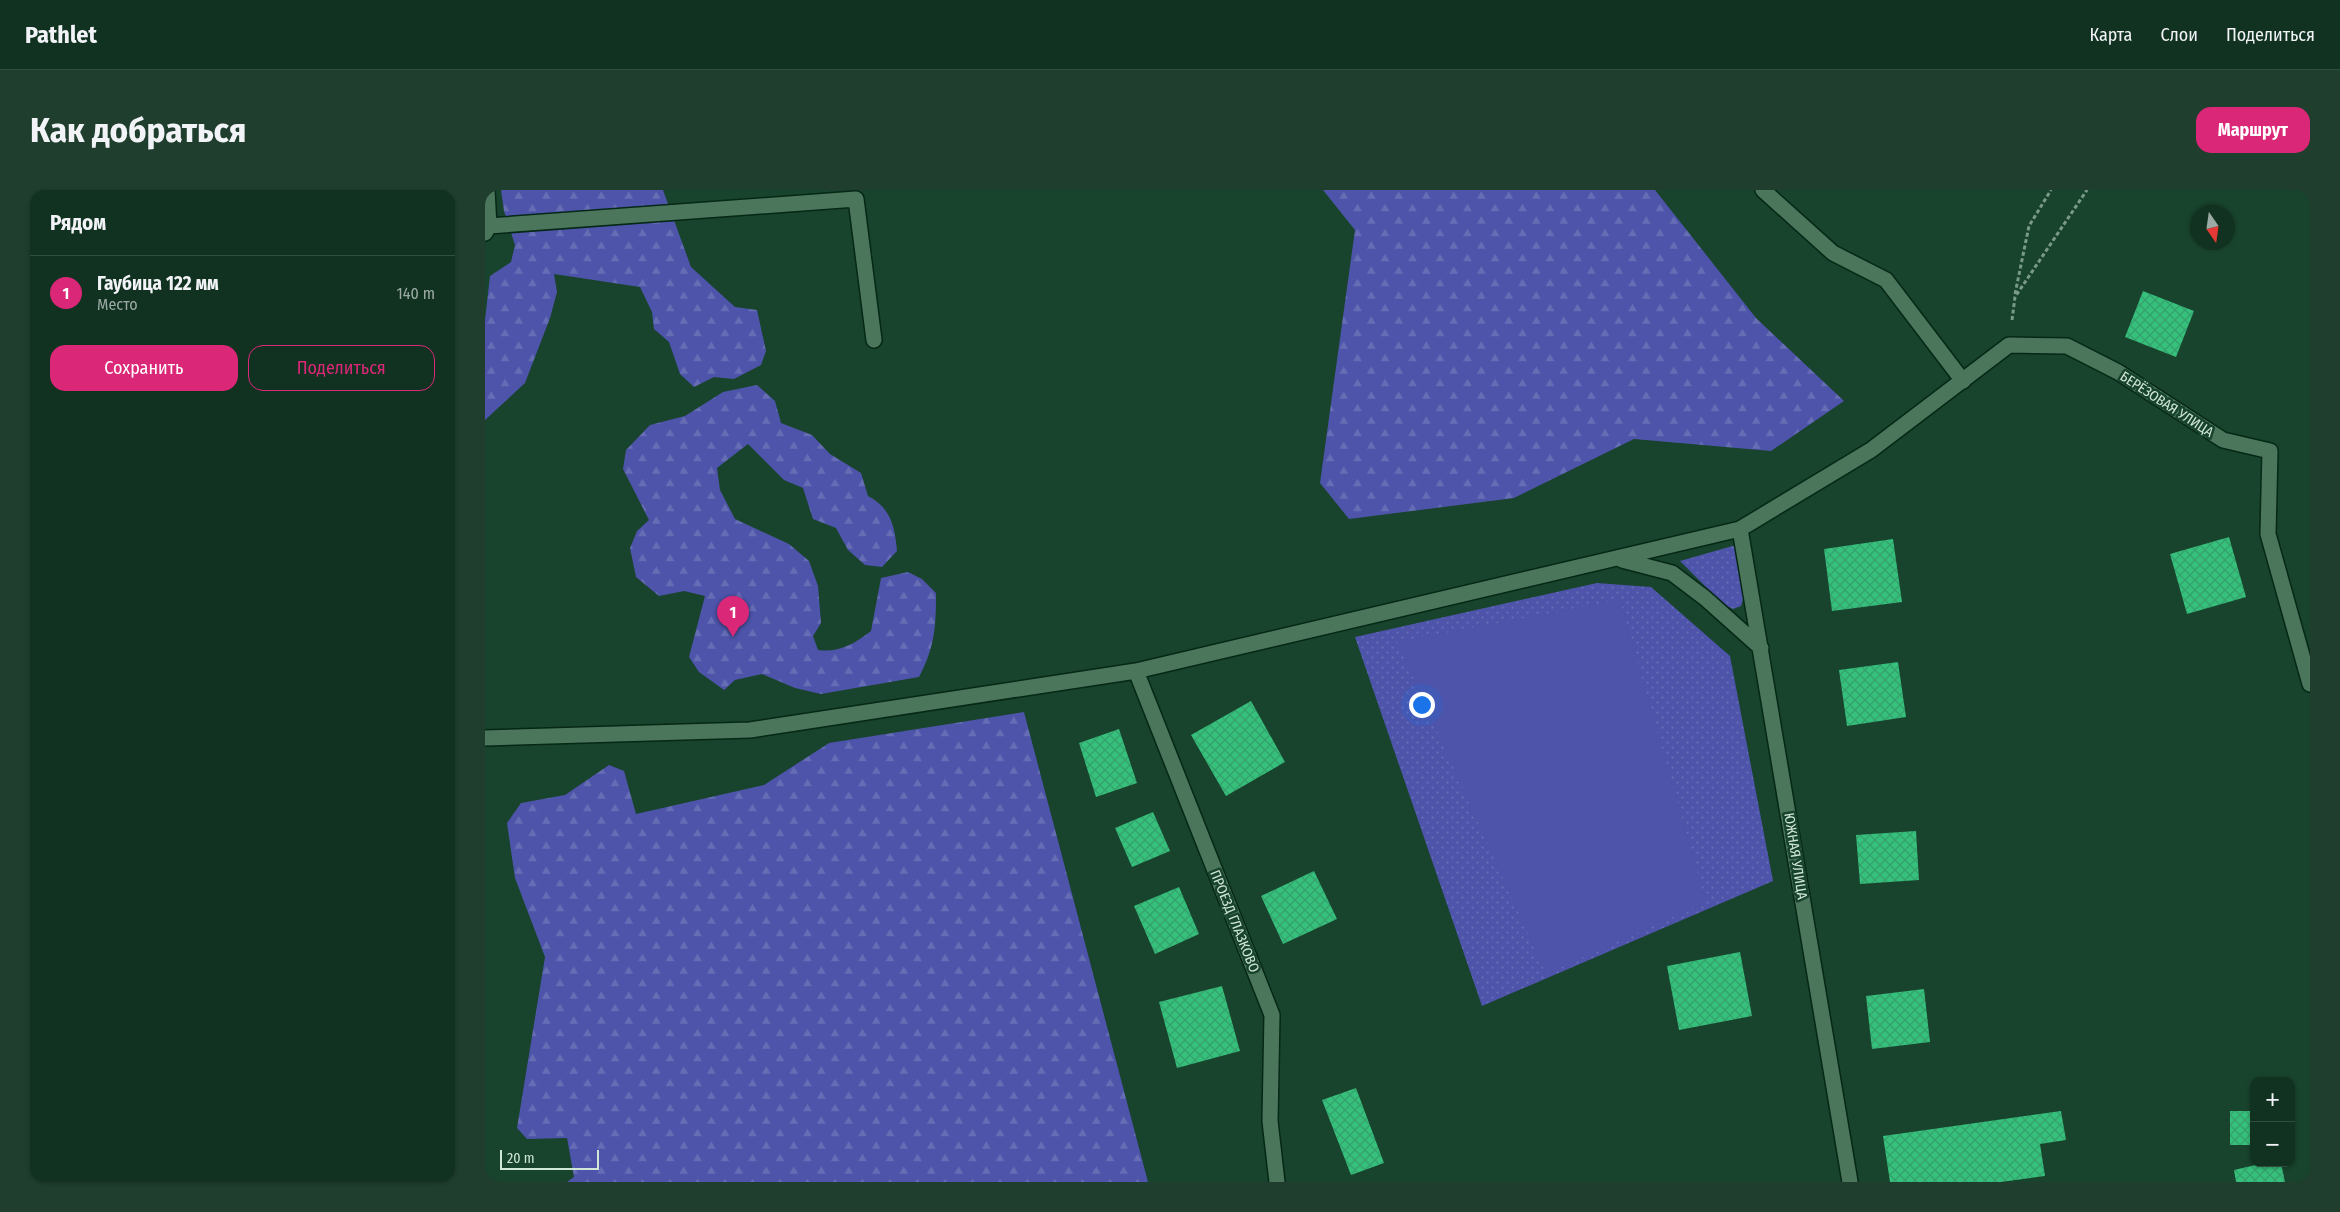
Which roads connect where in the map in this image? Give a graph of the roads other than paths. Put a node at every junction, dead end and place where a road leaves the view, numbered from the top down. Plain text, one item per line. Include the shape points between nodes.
1 (487, 190) edge
2 (1763, 190) edge
3 (487, 229) edge
4 (874, 340) dead end
5 (1963, 381) junction
6 (1740, 529) junction
7 (1615, 559) junction
8 (1761, 648) junction
9 (1136, 671) junction
10 (2310, 684) edge
11 (485, 738) edge
12 (1277, 1182) edge
13 (1850, 1182) edge

1 - 3 street
2 - 5 street via 1833,253 1886,280
3 - 4 street via 856,199
5 - 6 street via 1871,450
5 - 10 street, БЕРЁЗОВАЯ УЛИЦА via 2009,345 2067,346 2118,372 2223,440 2269,451 2268,534
6 - 7 street
6 - 8 street, ЮЖНАЯ УЛИЦА
7 - 8 street via 1672,573
7 - 9 street
8 - 13 street, ЮЖНАЯ УЛИЦА
9 - 11 street via 750,730
9 - 12 street, ПРОЕЗД ГЛАЗКОВО via 1272,1015 1270,1121

